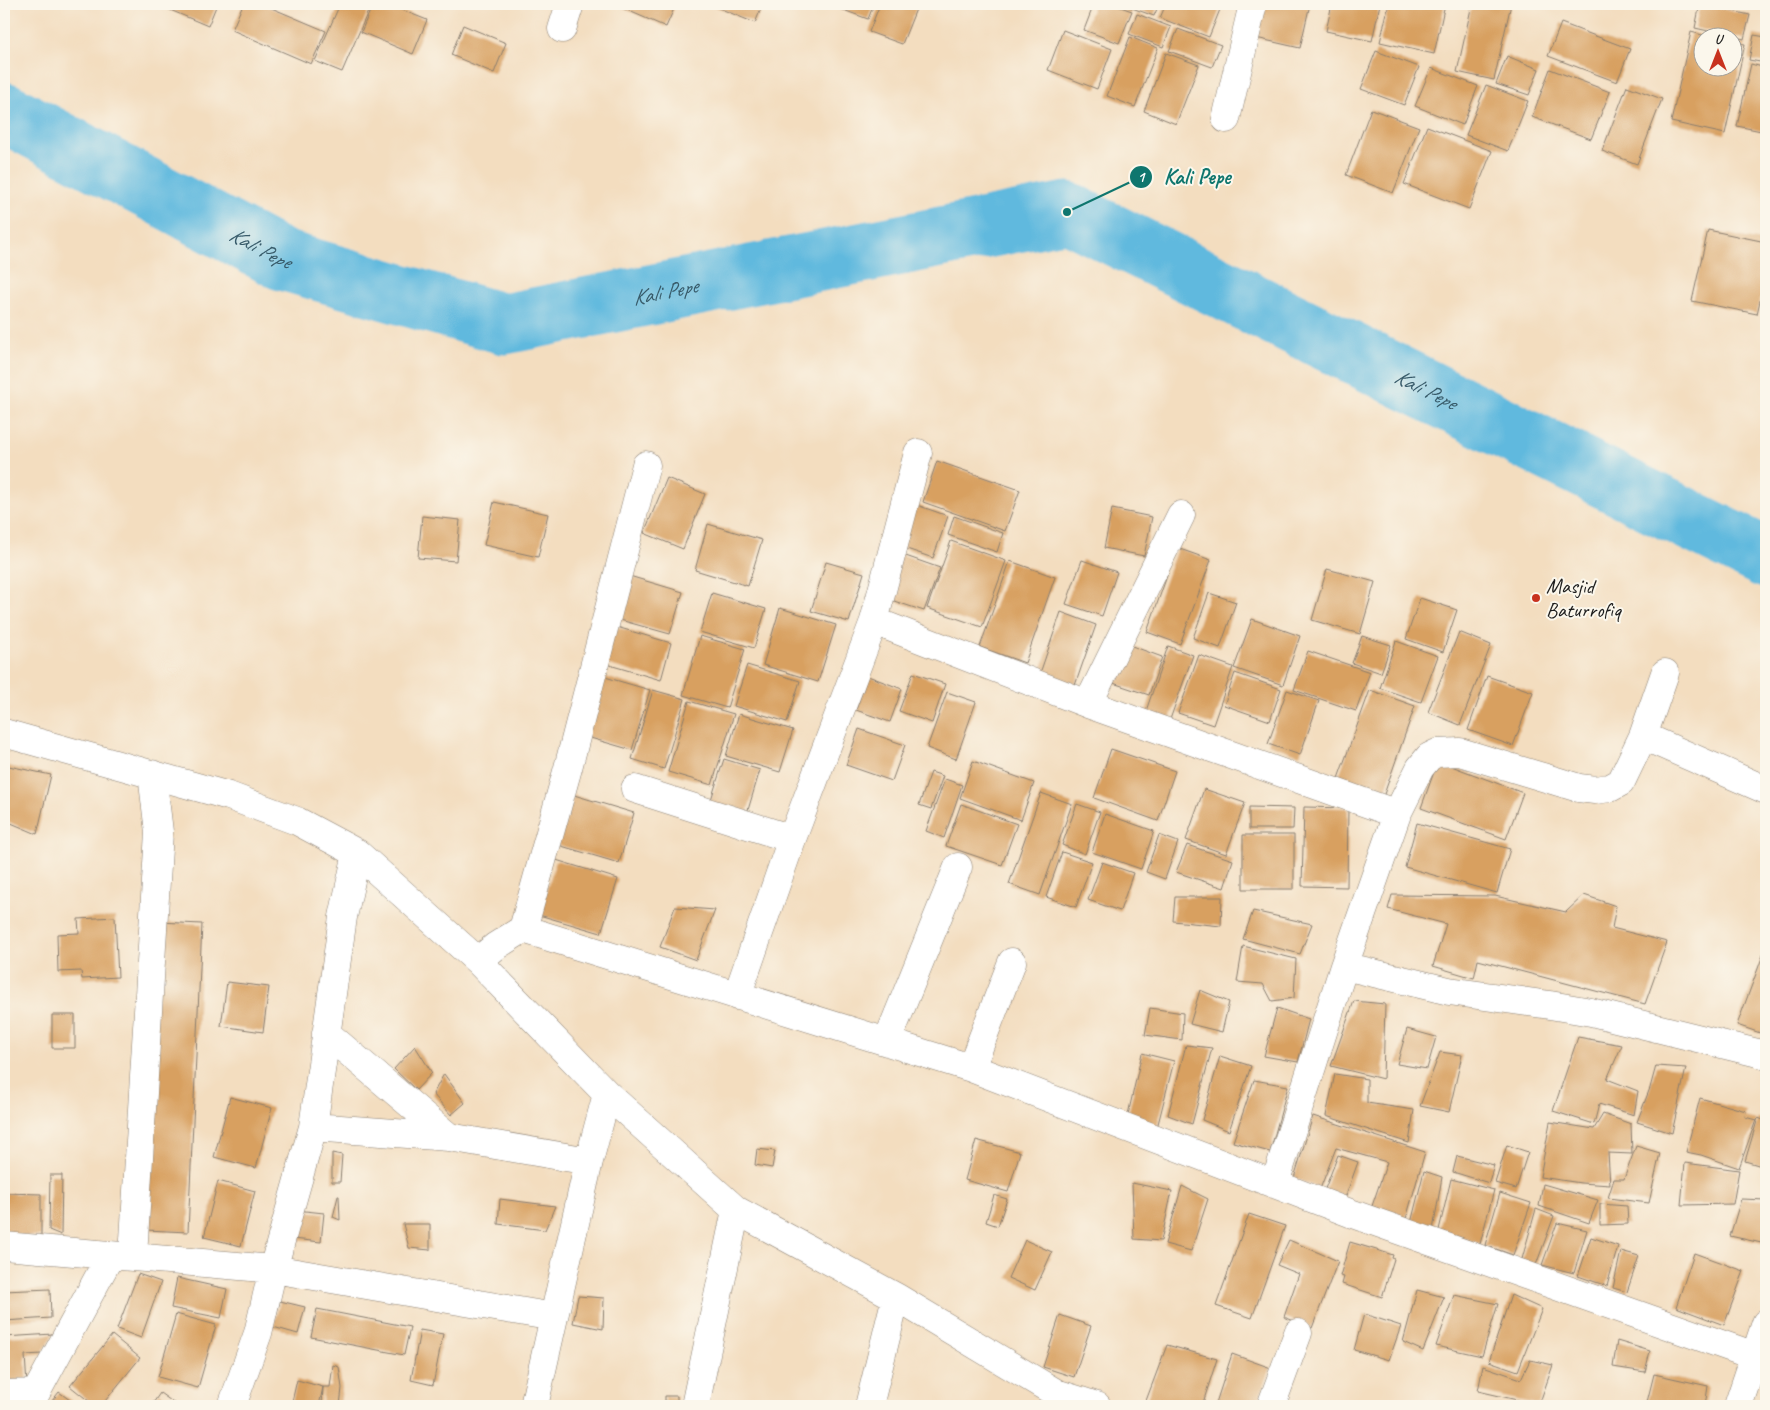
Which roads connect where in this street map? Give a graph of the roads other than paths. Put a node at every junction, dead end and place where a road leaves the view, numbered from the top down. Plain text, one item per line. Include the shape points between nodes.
1 (1253, 4) edge
2 (1226, 119) dead end
3 (918, 453) dead end
4 (646, 465) dead end
5 (1181, 515) dead end
6 (874, 621) junction
7 (1665, 673) dead end
8 (1088, 704) junction
9 (4, 733) edge
10 (1643, 736) junction
11 (152, 774) junction
12 (635, 789) dead end
13 (1766, 790) edge
14 (1397, 814) junction
15 (792, 839) junction
16 (357, 853) junction
17 (958, 867) dead end
18 (523, 929) junction
19 (478, 960) junction
20 (1012, 962) dead end
21 (1344, 966) junction
22 (736, 996) junction
23 (326, 1033) junction
24 (887, 1042) junction
25 (1766, 1055) edge
26 (971, 1068) junction
27 (607, 1094) junction
28 (313, 1127) junction
29 (449, 1137) junction
30 (589, 1161) junction
31 (1275, 1184) junction
32 (736, 1210) junction
33 (4, 1246) edge
34 (122, 1256) junction
35 (273, 1269) junction
36 (896, 1297) junction
37 (554, 1317) junction
38 (1766, 1323) edge
39 (1298, 1332) dead end
40 (1761, 1358) edge
41 (4, 1394) edge
42 (31, 1400) edge
43 (1054, 1400) edge
44 (232, 1406) edge
45 (534, 1406) edge
46 (695, 1406) edge
47 (869, 1406) edge
48 (1097, 1406) edge
49 (1271, 1406) edge
50 (1738, 1406) edge

1 - 2 street
3 - 6 street
4 - 18 street
5 - 8 street
6 - 8 street
6 - 15 street
7 - 10 street
8 - 14 street
9 - 11 street
10 - 13 street
10 - 14 street via 1621,782 1595,790 1460,752 1437,753 1420,768
11 - 16 street via 229,796 297,821
11 - 34 street via 159,832
12 - 15 street
14 - 21 street
15 - 22 street
16 - 19 street
16 - 23 street via 343,917
17 - 24 street
18 - 19 street
18 - 22 street
19 - 27 street
20 - 26 street
21 - 25 street via 1449,991 1591,1012
21 - 31 street
22 - 24 street
23 - 28 street
23 - 29 street
24 - 26 street
26 - 31 street
27 - 30 street
27 - 32 street
28 - 29 street
28 - 35 street
29 - 30 street
30 - 37 street
31 - 40 street
32 - 36 street
32 - 46 street
33 - 34 street
34 - 35 street
34 - 42 street
35 - 37 street
35 - 44 street via 258,1332
36 - 43 street
36 - 47 street
37 - 45 street
38 - 40 street
39 - 49 street
40 - 50 street
41 - 42 street
43 - 48 street

